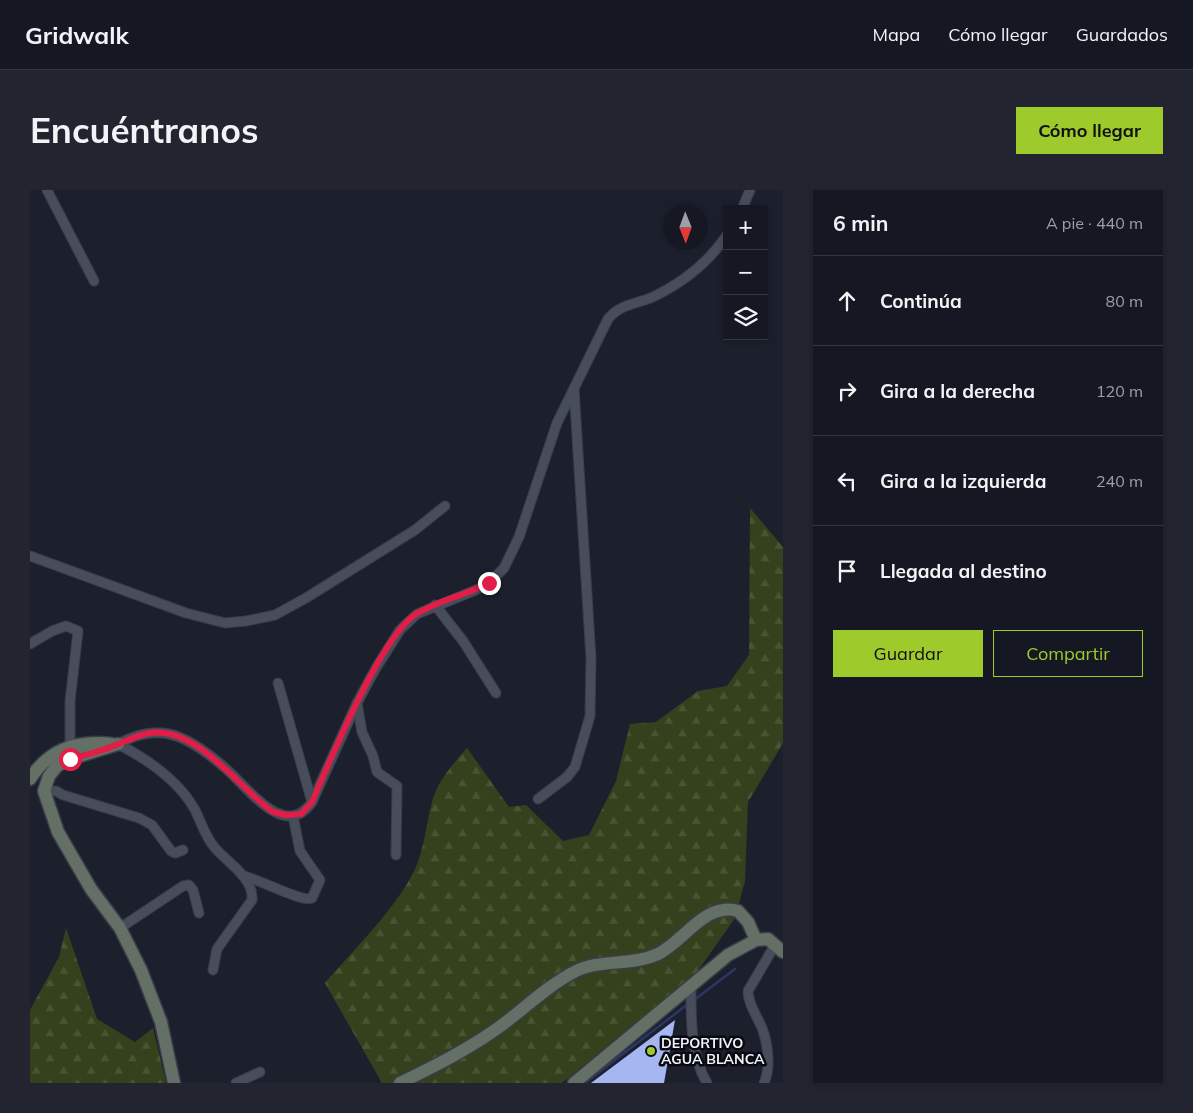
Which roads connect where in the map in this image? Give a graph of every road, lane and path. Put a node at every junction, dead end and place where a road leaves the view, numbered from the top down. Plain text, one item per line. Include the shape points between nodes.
1 (46, 190) edge
2 (750, 190) edge
3 (744, 205) edge
4 (723, 240) edge
5 (94, 281) dead end
6 (574, 388) junction
7 (445, 506) dead end
8 (30, 556) edge
9 (436, 604) junction
10 (30, 644) edge
11 (278, 683) dead end
12 (496, 693) dead end
13 (357, 703) junction
14 (118, 744) junction
15 (70, 746) junction
16 (30, 779) edge
17 (44, 791) junction
18 (538, 799) dead end
19 (312, 802) junction
20 (293, 816) junction
21 (184, 850) dead end
22 (396, 855) dead end
23 (243, 876) junction
24 (199, 913) dead end
25 (120, 928) junction
26 (756, 940) junction
27 (779, 948) edge
28 (213, 970) dead end
29 (691, 990) junction
30 (260, 1072) dead end
31 (174, 1083) edge
32 (236, 1083) edge
33 (400, 1083) edge
34 (574, 1083) edge
35 (707, 1083) edge
36 (764, 1083) edge

1 - 5 street
2 - 3 street
4 - 6 street via 700,267 676,284 612,314
6 - 9 street via 549,442 519,537 504,568 489,583 476,590
6 - 18 street via 591,658 590,716 575,767
7 - 8 street via 415,530 306,598 275,615 246,621 226,623 186,613
9 - 12 street
9 - 13 street via 414,616 400,630
10 - 15 street via 66,626 78,631 70,701
11 - 19 street
13 - 19 street
13 - 22 street via 362,732 377,772 397,786
14 - 15 main road via 92,742
14 - 17 main road via 57,766
14 - 20 street via 132,736 152,732 186,740 224,767 267,807 278,814
14 - 23 street via 138,755 180,789 193,805 214,847
15 - 16 main road via 51,755
17 - 21 street via 56,791 139,818 152,825 172,851
17 - 25 main road via 58,832 91,889
19 - 20 street via 304,812
20 - 23 street via 300,851 319,877 320,883 312,898 303,899 258,879
23 - 28 street via 252,900 217,949
24 - 25 street via 194,890 190,885 183,886
25 - 31 main road via 161,1022
26 - 27 main road via 771,939
26 - 29 main road via 739,947
26 - 33 main road via 748,922 738,911 715,912 654,956 578,970 463,1050
27 - 36 street via 748,991 766,1044 768,1069
29 - 34 main road
29 - 35 street via 696,1052
30 - 32 street

